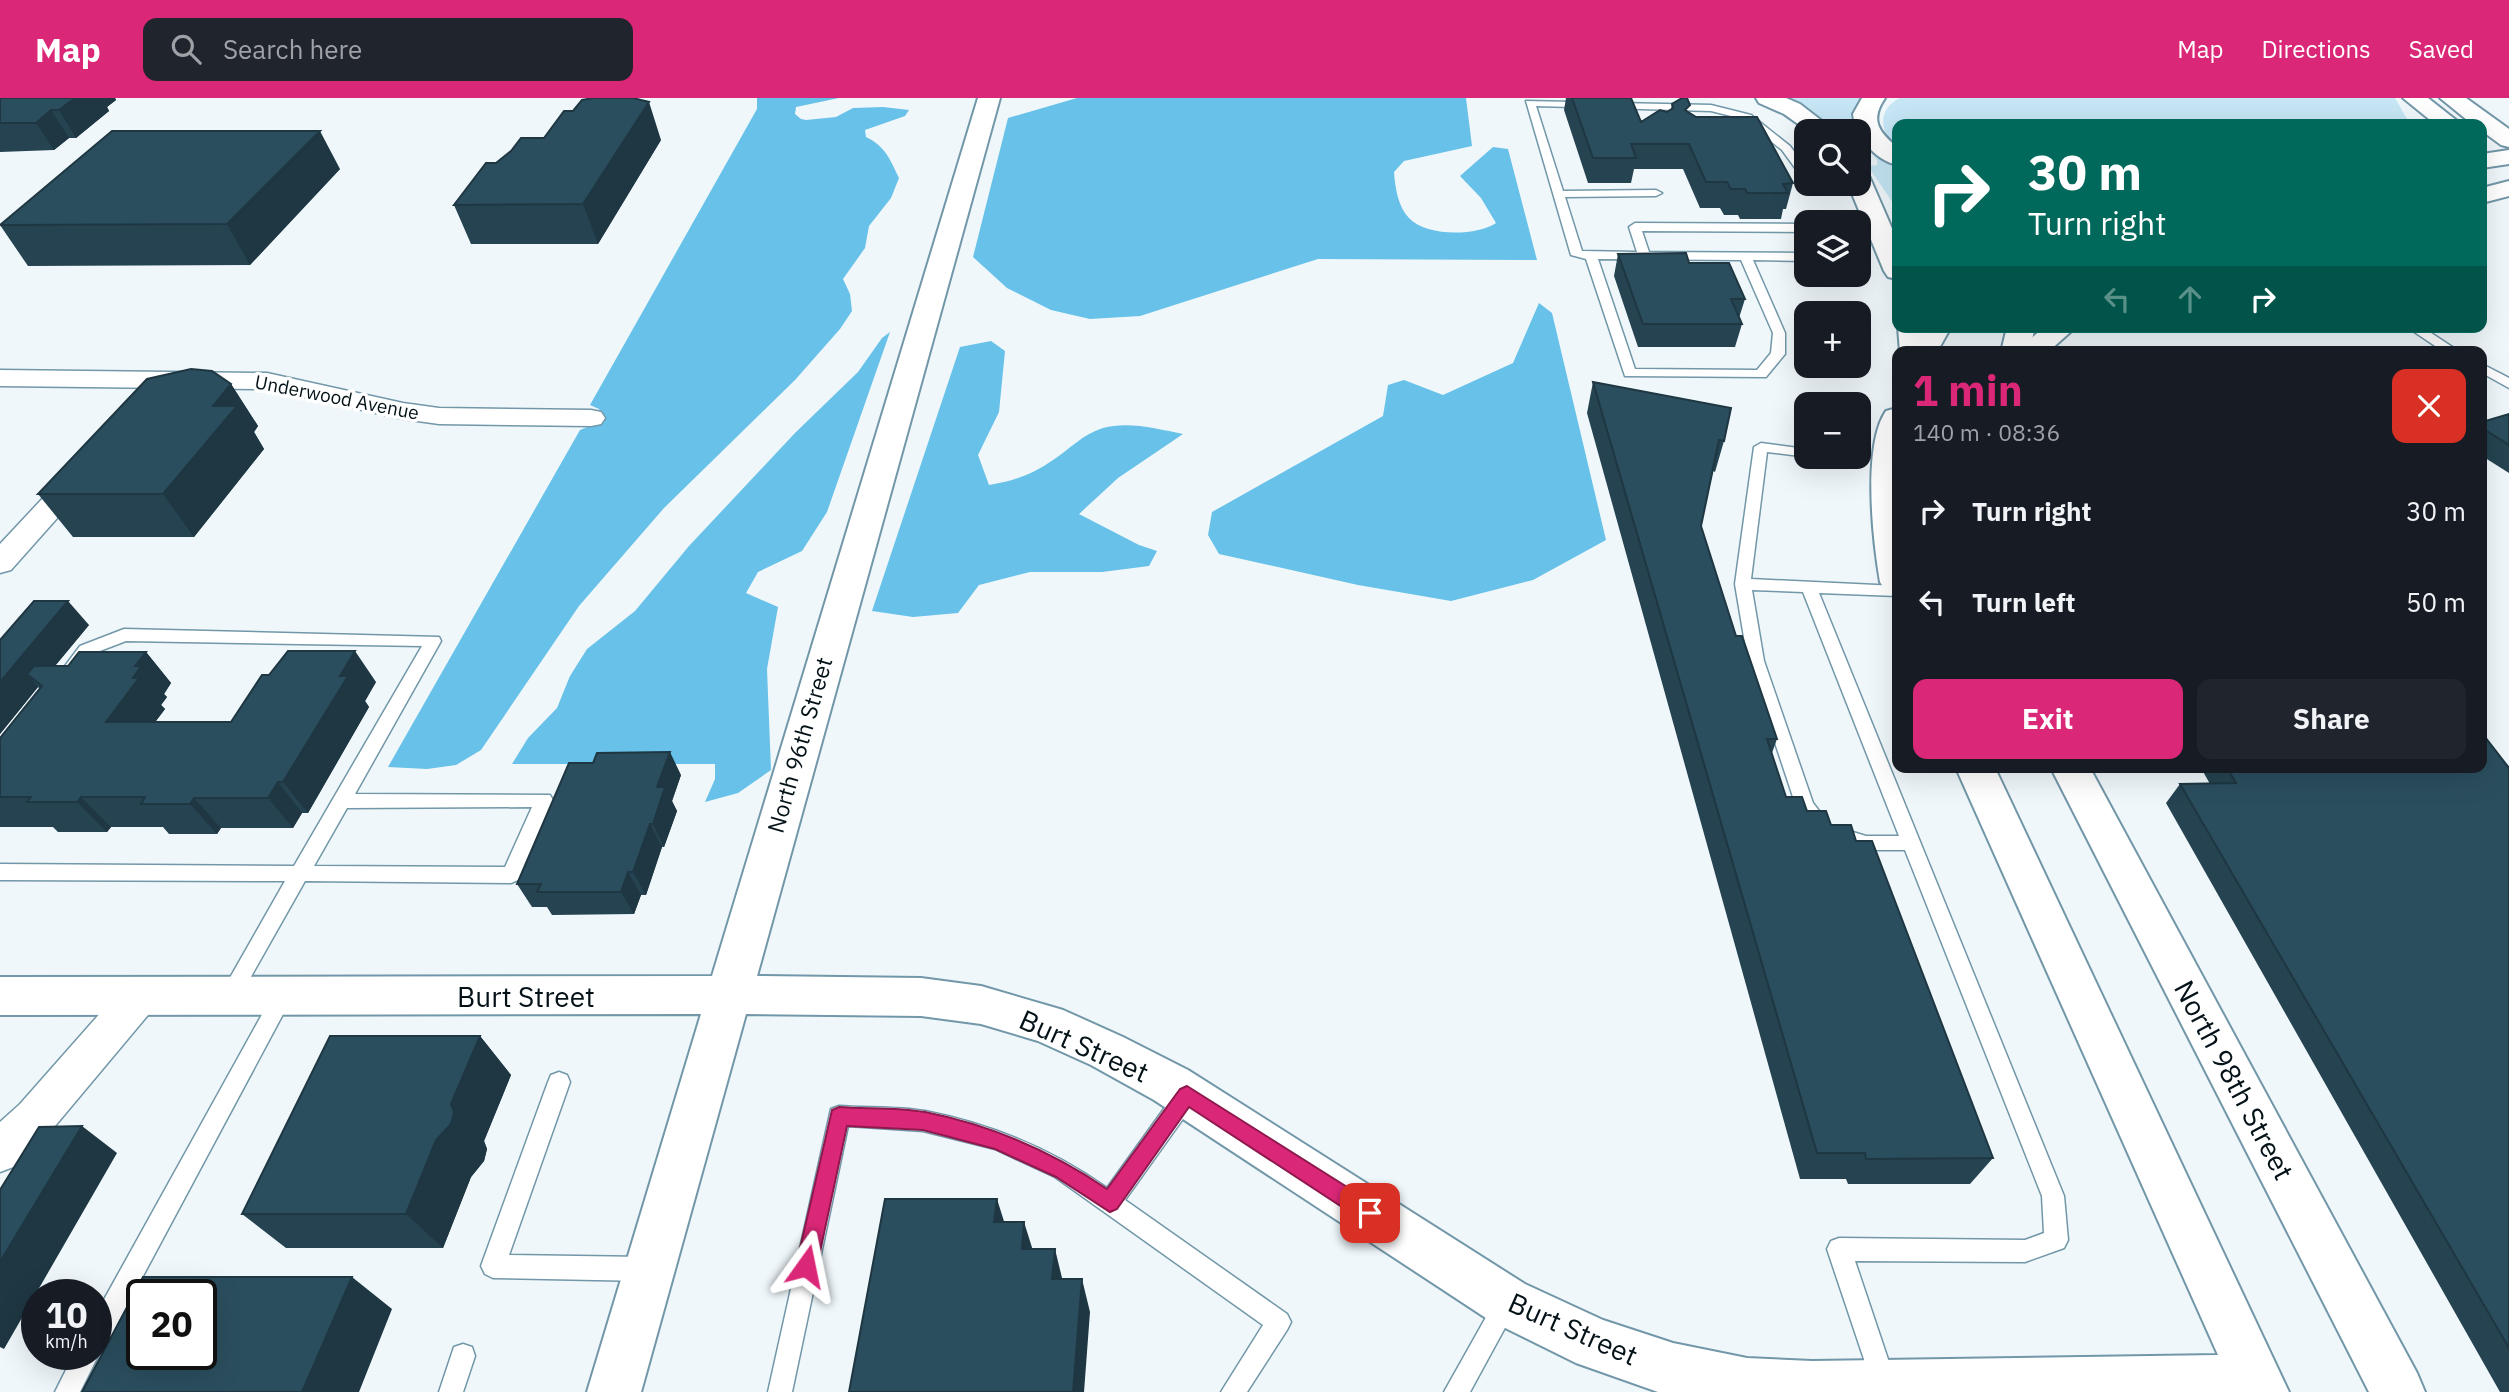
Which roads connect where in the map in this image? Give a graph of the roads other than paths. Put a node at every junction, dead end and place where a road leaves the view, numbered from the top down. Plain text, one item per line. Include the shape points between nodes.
1 (989, 98) edge
2 (1767, 98) edge
3 (1874, 98) edge
4 (2404, 98) edge
5 (2414, 98) edge
6 (2451, 98) edge
7 (2474, 98) edge
8 (1650, 106) junction
9 (2497, 106) dead end
10 (1655, 119) edge
11 (1806, 119) edge
12 (2413, 119) edge
13 (2442, 119) edge
14 (2480, 119) edge
15 (2487, 124) edge
16 (1770, 133) junction
17 (1742, 134) edge
18 (2509, 140) edge
19 (2487, 145) edge
20 (1892, 154) edge
21 (2509, 156) edge
22 (1794, 159) edge
23 (2487, 160) edge
24 (2509, 188) edge
25 (1656, 193) dead end
26 (1871, 193) edge
27 (1558, 194) junction
28 (2487, 195) edge
29 (1868, 196) edge
30 (2509, 196) edge
31 (2487, 197) edge
32 (1892, 216) edge
33 (1794, 228) edge
34 (1591, 255) junction
35 (1644, 256) junction
36 (1746, 257) junction
37 (1794, 257) edge
38 (1892, 258) edge
39 (2054, 333) edge
40 (2423, 333) edge
41 (2038, 346) edge
42 (2444, 346) edge
43 (2487, 371) edge
44 (0, 378) edge
45 (168, 378) junction
46 (2509, 384) edge
47 (140, 408) edge
48 (591, 418) dead end
49 (1892, 448) edge
50 (1794, 451) edge
51 (95, 459) edge
52 (1892, 554) edge
53 (0, 563) edge
54 (1743, 584) junction
55 (1808, 586) junction
56 (1892, 591) edge
57 (60, 682) edge
58 (1977, 773) edge
59 (2073, 773) edge
60 (341, 801) junction
61 (1911, 843) junction
62 (0, 872) edge
63 (299, 874) junction
64 (0, 996) edge
65 (139, 997) junction
66 (229, 997) junction
67 (282, 997) junction
68 (727, 997) junction
69 (559, 1082) dead end
70 (1187, 1095) junction
71 (0, 1151) edge
72 (1110, 1202) junction
73 (649, 1269) junction
74 (1507, 1302) junction
75 (112, 1309) edge
76 (463, 1356) dead end
77 (79, 1370) edge
78 (2260, 1387) edge
79 (1747, 1389) edge
80 (1886, 1389) edge
81 (67, 1392) edge
82 (451, 1392) edge
83 (614, 1392) edge
84 (780, 1392) edge
85 (1233, 1392) edge
86 (1456, 1392) edge
87 (2398, 1392) edge

1 - 68 main road, North 96th Street
2 - 11 main road
3 - 20 main road via 1864,114 1867,126
4 - 12 main road
5 - 13 main road
6 - 14 main road
7 - 9 main road
8 - 10 lane
8 - 16 lane via 1711,108 1747,117
8 - 27 lane via 1530,103
15 - 18 main road
16 - 17 lane
16 - 22 lane
19 - 21 main road
21 - 23 main road
24 - 28 main road
25 - 27 lane
26 - 32 main road
27 - 34 lane via 1577,255
29 - 38 main road
30 - 31 main road
33 - 35 lane via 1635,227
34 - 35 lane
34 - 36 lane via 1630,373 1761,374 1778,354 1779,332
35 - 36 lane
36 - 37 lane
39 - 41 main road
40 - 42 lane
43 - 46 lane
44 - 45 street, Underwood Avenue
45 - 47 street
45 - 48 street, Underwood Avenue via 277,382 439,416
49 - 52 main road via 1886,486
50 - 54 lane via 1761,447
51 - 53 street
54 - 55 lane
54 - 61 lane via 1756,661 1805,806 1824,830 1866,843
55 - 56 lane
55 - 61 lane
57 - 60 lane via 86,650 124,635 433,641
58 - 78 main road
59 - 87 main road, North 98th Street
60 - 63 lane
60 - 63 lane via 544,800 510,875
61 - 80 lane via 2053,1196 2056,1240 2025,1251 1839,1250
62 - 63 lane
63 - 66 lane
64 - 65 main road, Burt Street
65 - 66 main road, Burt Street
65 - 71 street via 35,1118
66 - 67 main road, Burt Street
67 - 68 main road, Burt Street
67 - 75 lane
68 - 70 main road, Burt Street via 882,995 981,1005 1047,1024
68 - 73 main road, North 96th Street
69 - 73 lane via 493,1266
70 - 72 lane
70 - 74 main road, Burt Street
72 - 84 lane via 1063,1170 998,1140 923,1121 839,1116
72 - 85 lane via 1279,1322
73 - 83 main road, North 96th Street
74 - 79 main road, Burt Street via 1595,1344
74 - 86 lane
76 - 82 lane
77 - 81 lane
78 - 80 main road, Burt Street
79 - 80 main road, Burt Street

